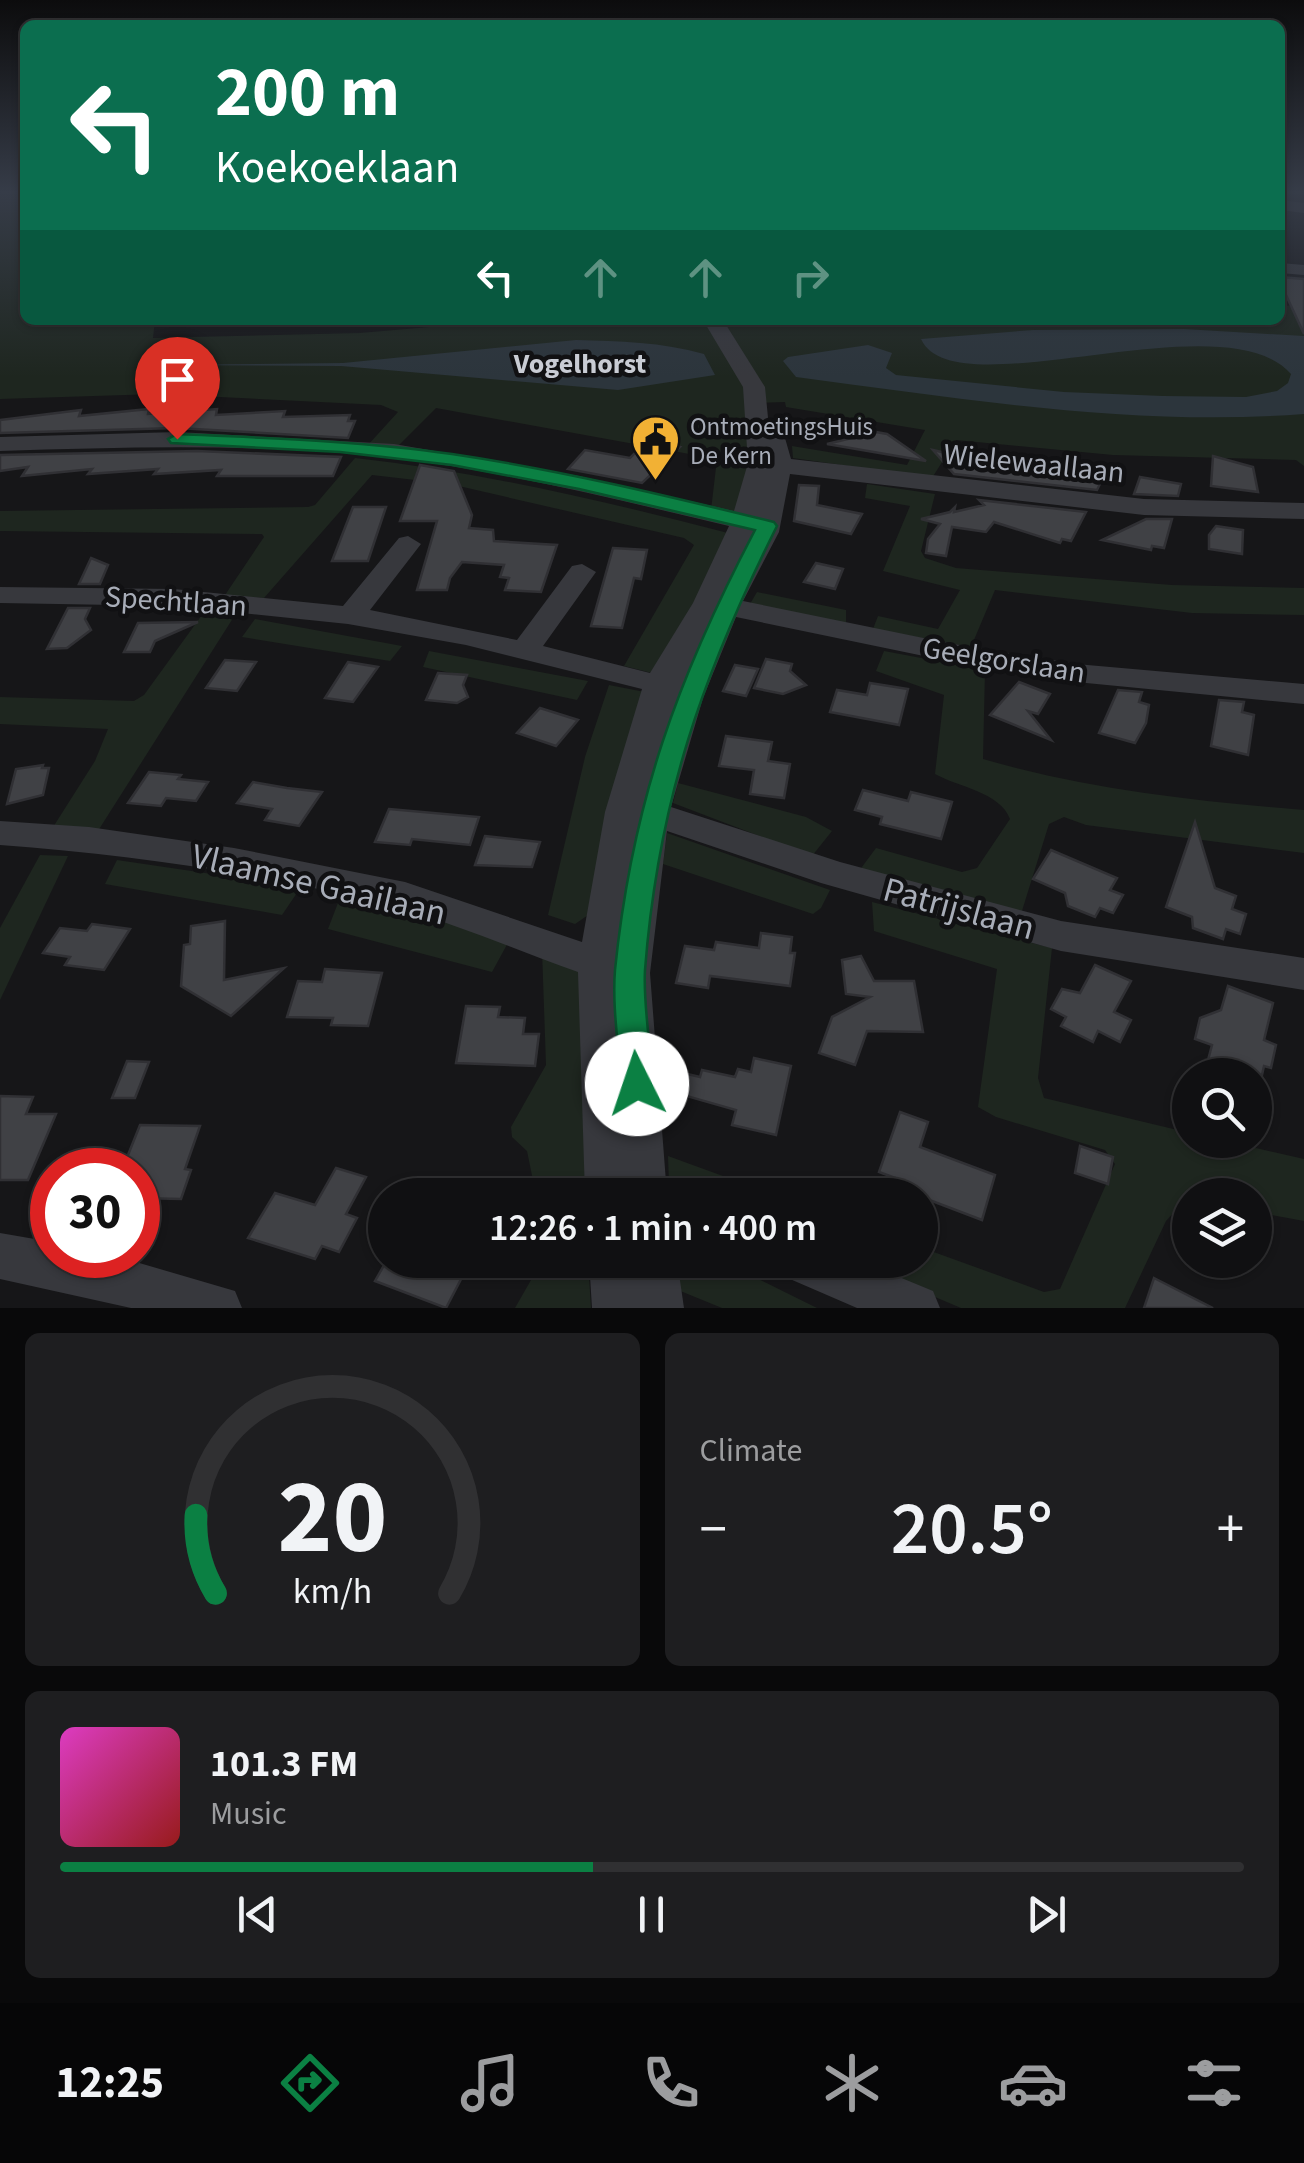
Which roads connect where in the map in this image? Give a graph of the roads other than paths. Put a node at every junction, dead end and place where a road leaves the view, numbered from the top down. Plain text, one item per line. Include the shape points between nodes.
1 (716, 325) edge
2 (734, 325) edge
3 (0, 444) edge
4 (770, 463) junction
5 (1304, 512) edge
6 (755, 524) junction
7 (408, 544) dead end
8 (582, 572) dead end
9 (0, 595) edge
10 (717, 604) junction
11 (351, 615) junction
12 (524, 651) junction
13 (673, 691) junction
14 (1304, 694) edge
15 (637, 812) junction
16 (0, 834) edge
17 (614, 969) junction
18 (1304, 974) edge
19 (608, 1178) edge
20 (642, 1178) edge
21 (0, 1256) edge
22 (615, 1278) edge
23 (655, 1278) edge
24 (843, 1278) edge
25 (217, 1308) edge
26 (618, 1308) edge
27 (659, 1308) edge
28 (915, 1308) edge

1 - 4 street via 754,387
2 - 4 street via 768,388
3 - 6 street via 177,439 394,452
4 - 5 street, Wielewaallaan via 1144,507
4 - 6 street
6 - 10 street
7 - 11 street
8 - 12 street
9 - 11 street, Spechtlaan via 173,597
10 - 13 street
10 - 14 street, Geelgorslaan via 1076,673
11 - 12 street, Spechtlaan
12 - 13 street, Spechtlaan
13 - 15 street
15 - 17 street
15 - 18 street, Patrijslaan via 1060,936
16 - 17 street, Vlaamse Gaailaan via 234,861 404,896
17 - 19 street
17 - 20 street
21 - 25 street
22 - 26 street
23 - 27 street
24 - 28 street

